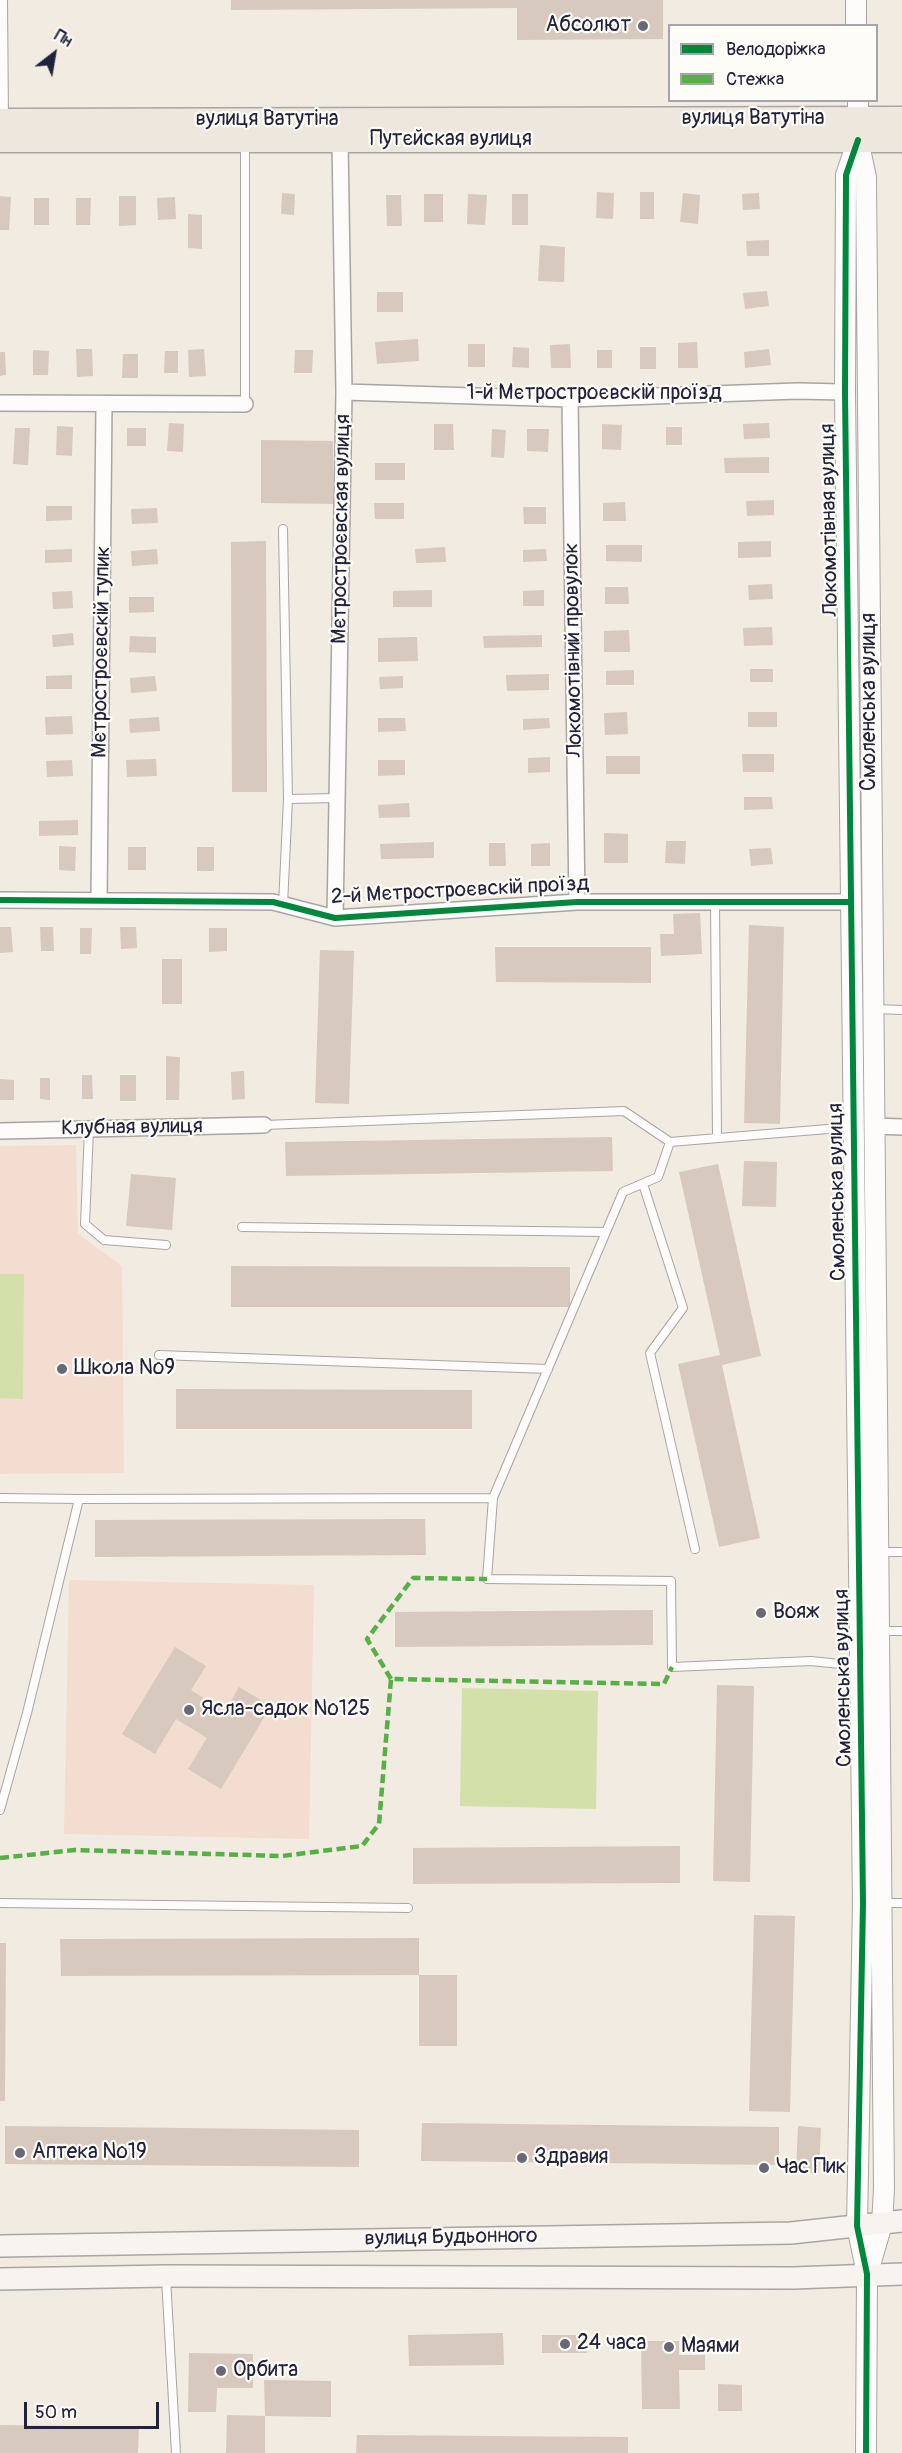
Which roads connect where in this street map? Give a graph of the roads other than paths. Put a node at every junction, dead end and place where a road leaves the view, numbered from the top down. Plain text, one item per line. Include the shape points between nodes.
1 (3, 0) edge
2 (856, 0) edge
3 (856, 24) edge
4 (902, 119) edge
5 (858, 120) edge
6 (1, 127) edge
7 (245, 140) junction
8 (340, 140) junction
9 (902, 140) edge
10 (344, 392) junction
11 (844, 392) junction
12 (570, 399) junction
13 (0, 403) edge
14 (104, 404) junction
15 (245, 404) joint
16 (284, 529) dead end
17 (338, 798) junction
18 (288, 799) junction
19 (99, 899) junction
20 (0, 900) edge
21 (715, 901) junction
22 (577, 902) junction
23 (851, 902) junction
24 (283, 904) junction
25 (335, 918) junction
26 (862, 1010) junction
27 (902, 1010) edge
28 (264, 1125) joint
29 (874, 1126) junction
30 (854, 1127) junction
31 (902, 1127) edge
32 (89, 1129) junction
33 (0, 1131) edge
34 (717, 1137) junction
35 (670, 1142) junction
36 (643, 1184) junction
37 (242, 1227) dead end
38 (606, 1232) junction
39 (166, 1245) dead end
40 (159, 1355) dead end
41 (548, 1369) junction
42 (0, 1498) edge
43 (493, 1498) junction
44 (79, 1499) junction
45 (695, 1549) dead end
46 (878, 1552) junction
47 (902, 1552) edge
48 (878, 1631) junction
49 (902, 1631) edge
50 (860, 1666) junction
51 (0, 1810) edge
52 (0, 1903) edge
53 (872, 1903) junction
54 (902, 1903) edge
55 (408, 1908) dead end
56 (892, 2222) edge
57 (857, 2226) junction
58 (0, 2246) edge
59 (867, 2274) junction
60 (902, 2274) edge
61 (166, 2276) junction
62 (0, 2279) edge
63 (176, 2453) edge
64 (866, 2453) edge

1 - 6 lane
2 - 3 street
4 - 5 main road, Путєйская вулиця
5 - 6 main road, вулиця Ватутіна
5 - 8 main road, Путєйская вулиця
5 - 9 main road, Путєйская вулиця
5 - 11 street, Локомотівная вулиця via 846,175
5 - 26 street, Смоленська вулиця via 866,177
6 - 7 main road, Путєйская вулиця
7 - 8 main road, Путєйская вулиця
7 - 15 lane
8 - 10 street, Мєтростроєвская вулиця
10 - 12 street, 1-й Мєтростроєвскій проїзд
10 - 17 street, Мєтростроєвская вулиця
11 - 12 street, 1-й Мєтростроєвскій проїзд
11 - 23 street, Локомотівная вулиця
12 - 22 street, Локомотівний провулок
13 - 14 street
14 - 15 street
14 - 19 street, Мєтростроєвскій тупик
16 - 18 lane
17 - 18 lane
17 - 25 street, Мєтростроєвская вулиця
18 - 24 lane
19 - 20 street, 2-й Мєтростроєвскій проїзд
19 - 24 street, 2-й Мєтростроєвскій проїзд
21 - 22 street, 2-й Мєтростроєвскій проїзд
21 - 23 street, 2-й Мєтростроєвскій проїзд
21 - 34 lane
22 - 25 street, 2-й Мєтростроєвскій проїзд
23 - 26 street, Смоленська вулиця
24 - 25 street, 2-й Мєтростроєвскій проїзд
26 - 27 lane
26 - 29 street, Смоленська вулиця
26 - 30 street, Смоленська вулиця
28 - 32 street, Клубная вулиця
28 - 35 lane via 624,1112
29 - 31 street
29 - 46 street, Смоленська вулиця
30 - 34 lane
30 - 50 street, Смоленська вулиця
32 - 33 street, Клубная вулиця
32 - 39 lane via 85,1224 104,1240
34 - 35 lane
35 - 36 lane via 658,1177
36 - 38 lane via 623,1192
36 - 45 lane via 683,1308 650,1353
37 - 38 lane
38 - 41 lane
40 - 41 lane
41 - 43 lane
42 - 44 lane
43 - 44 lane
43 - 50 lane via 487,1579 671,1581 672,1667 812,1661
44 - 51 lane
46 - 47 lane
46 - 48 street, Смоленська вулиця
48 - 49 lane
48 - 53 street, Смоленська вулиця
50 - 53 street, Смоленська вулиця
52 - 55 lane
53 - 54 lane
53 - 56 street, Смоленська вулиця via 884,2188
53 - 57 street, Смоленська вулиця
56 - 57 main road, вулиця Будьонного
56 - 59 street, Смоленська вулиця
57 - 58 main road, вулиця Будьонного via 779,2233
57 - 59 street, Смоленська вулиця
59 - 60 main road, вулиця Будьонного
59 - 61 main road, вулиця Будьонного via 793,2278
59 - 64 street, Смоленська вулиця
61 - 62 main road, вулиця Будьонного
61 - 63 lane

